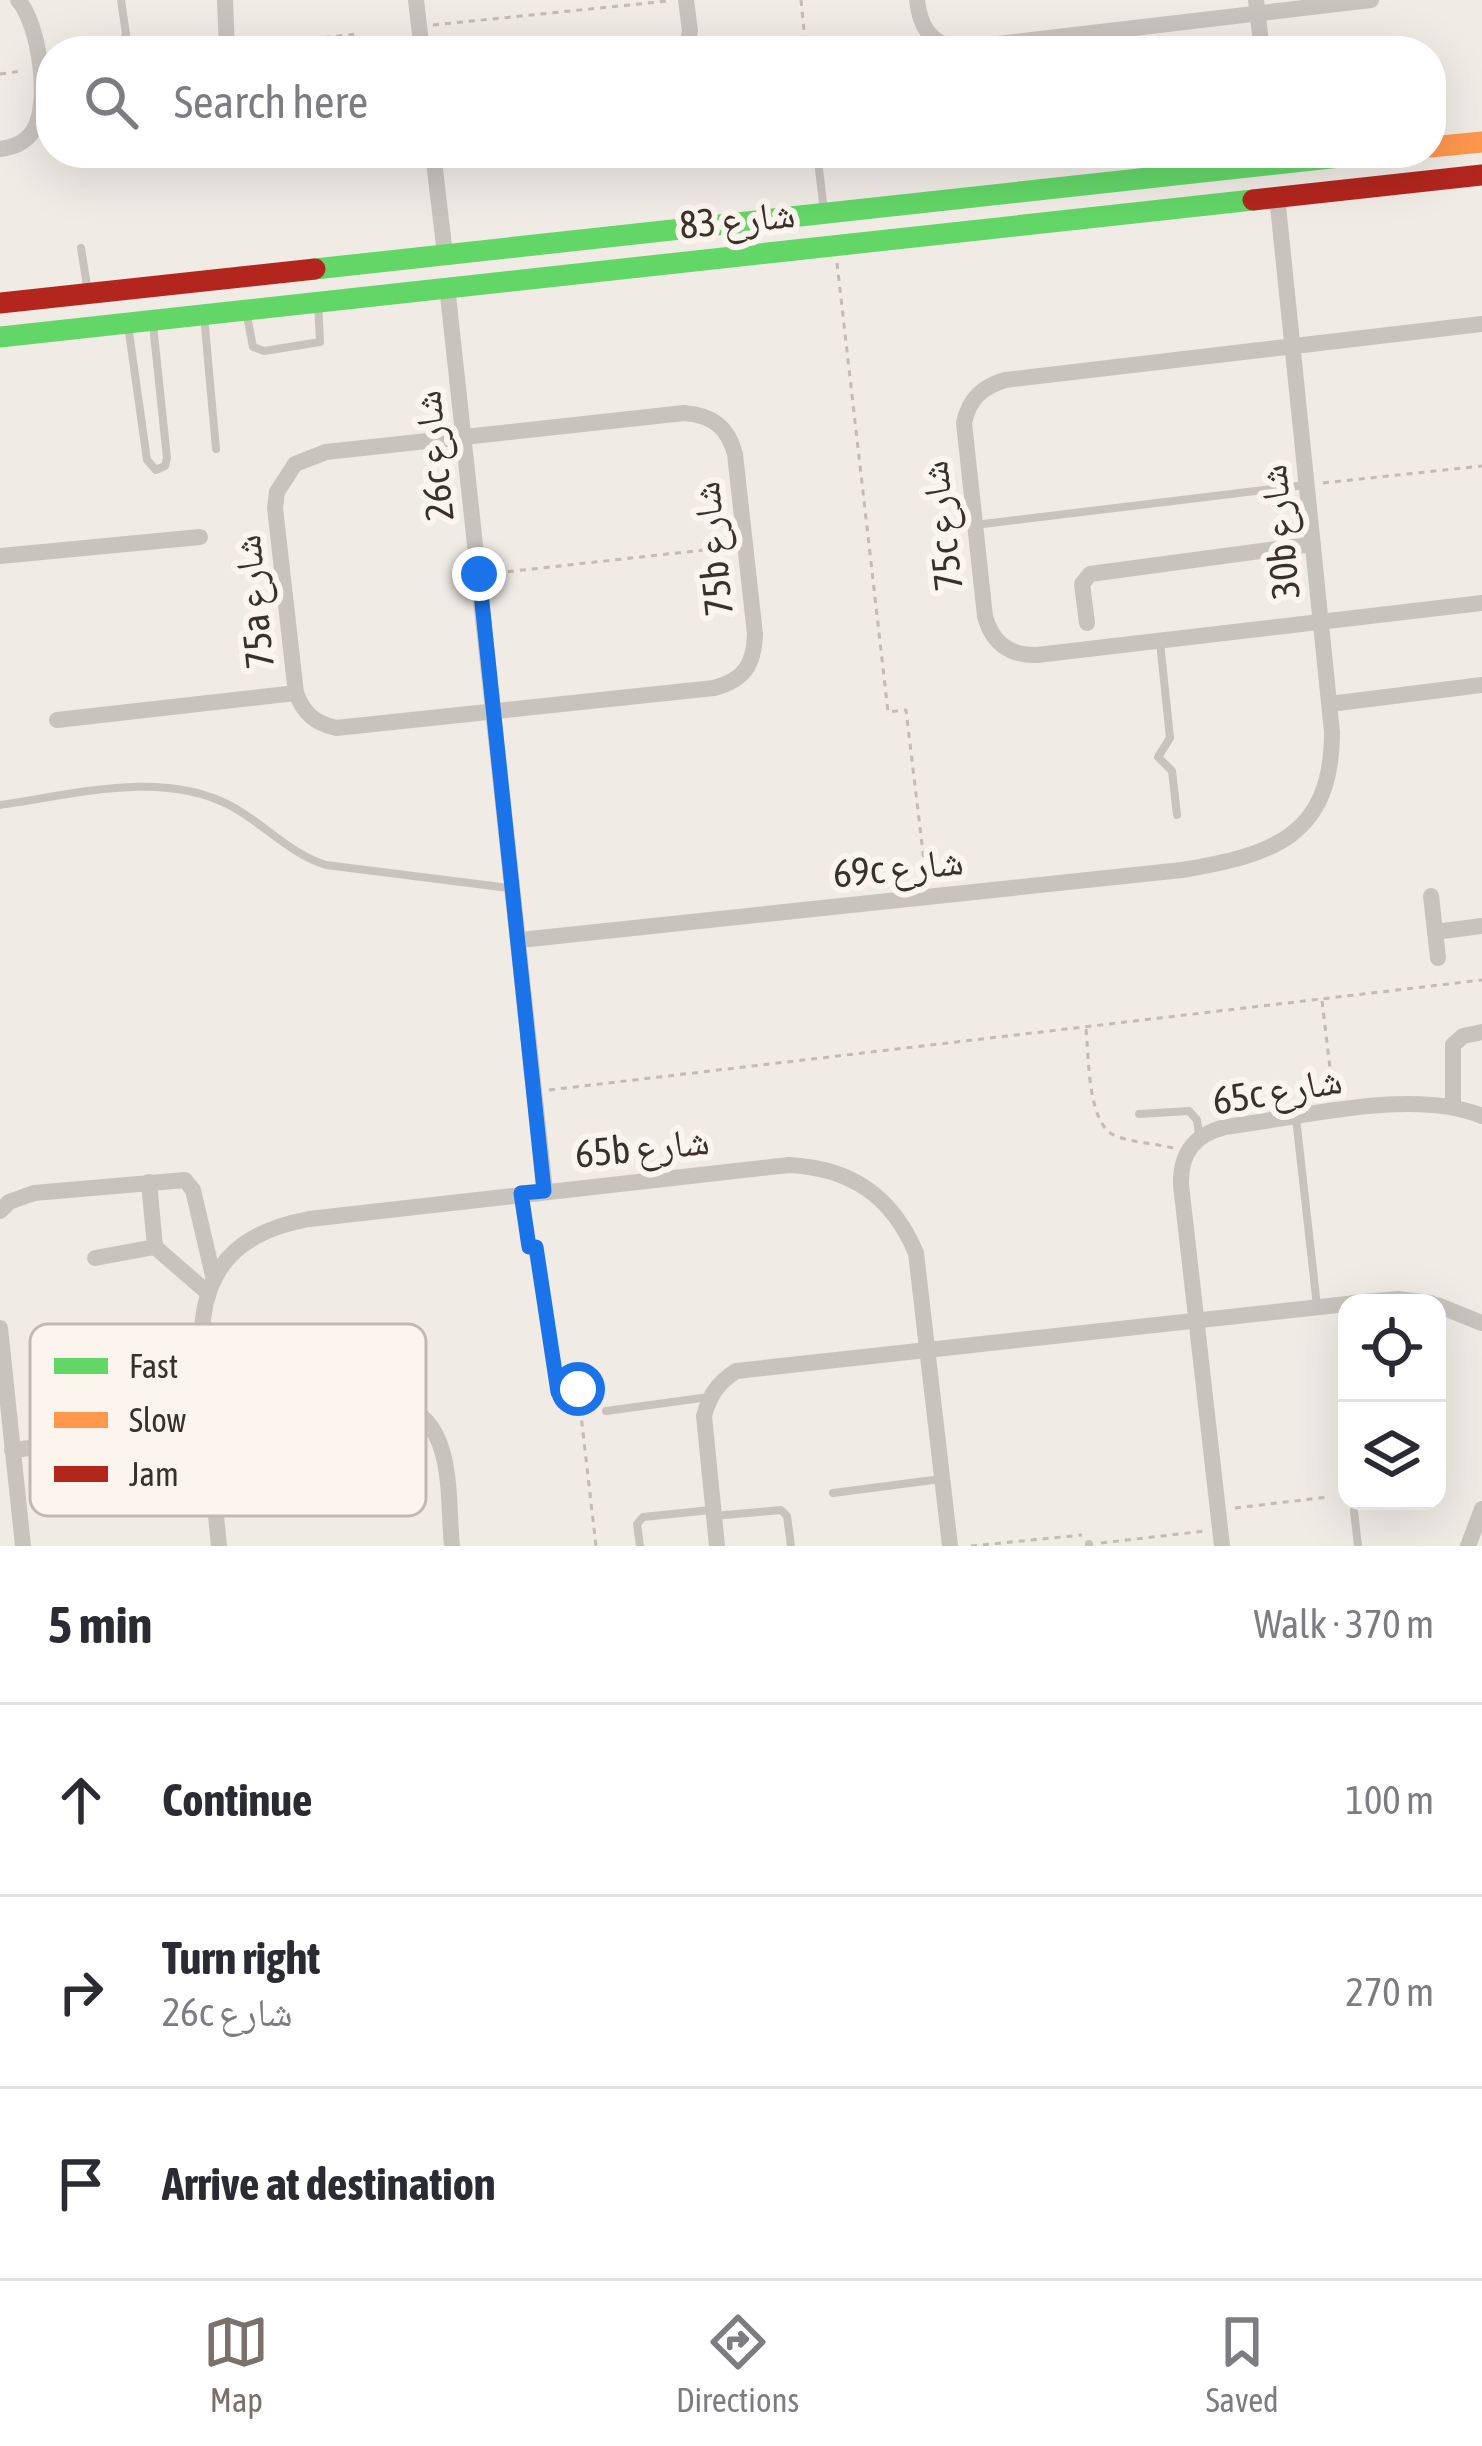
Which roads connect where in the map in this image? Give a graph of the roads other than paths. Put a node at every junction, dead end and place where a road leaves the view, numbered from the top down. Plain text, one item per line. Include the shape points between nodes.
1 (18, 0) edge
2 (122, 0) edge
3 (225, 0) edge
4 (416, 0) edge
5 (686, 0) edge
6 (917, 0) edge
7 (1371, 0) edge
8 (1257, 7) edge
9 (125, 36) edge
10 (226, 36) edge
11 (420, 36) edge
12 (689, 36) edge
13 (930, 36) edge
14 (1049, 36) edge
15 (36, 37) edge
16 (36, 126) edge
17 (1482, 142) edge
18 (1446, 146) edge
19 (0, 149) edge
20 (435, 168) edge
21 (819, 168) edge
22 (1202, 168) edge
23 (1482, 175) edge
24 (1043, 190) junction
25 (1277, 196) junction
26 (824, 213) junction
27 (919, 236) junction
28 (81, 248) dead end
29 (445, 254) junction
30 (447, 286) junction
31 (88, 294) junction
32 (318, 301) junction
33 (0, 304) edge
34 (246, 309) junction
35 (204, 314) junction
36 (153, 321) junction
37 (128, 323) junction
38 (1482, 324) edge
39 (0, 337) edge
40 (1293, 345) junction
41 (464, 435) junction
42 (216, 448) dead end
43 (1307, 485) junction
44 (974, 525) junction
45 (200, 537) dead end
46 (1313, 544) junction
47 (0, 556) edge
48 (1482, 603) edge
49 (1322, 622) junction
50 (1087, 623) dead end
51 (1160, 640) junction
52 (1482, 686) edge
53 (296, 693) junction
54 (1330, 704) junction
55 (495, 712) junction
56 (57, 720) dead end
57 (0, 805) edge
58 (1177, 815) dead end
59 (1279, 844) joint
60 (514, 889) junction
61 (1431, 896) dead end
62 (1482, 926) edge
63 (1435, 932) junction
64 (520, 940) junction
65 (1438, 958) dead end
66 (1482, 1032) edge
67 (1454, 1105) junction
68 (1138, 1114) dead end
69 (1482, 1116) edge
70 (1296, 1118) junction
71 (1200, 1137) junction
72 (149, 1182) junction
73 (544, 1191) junction
74 (0, 1211) edge
75 (155, 1247) junction
76 (95, 1258) dead end
77 (211, 1286) junction
78 (1338, 1304) edge
79 (1317, 1307) junction
80 (1446, 1309) edge
81 (1196, 1321) junction
82 (1482, 1323) edge
83 (200, 1324) edge
84 (0, 1328) edge
85 (928, 1348) junction
86 (709, 1397) junction
87 (606, 1411) dead end
88 (426, 1418) edge
89 (30, 1448) edge
90 (12, 1450) junction
91 (943, 1478) junction
92 (833, 1493) dead end
93 (1482, 1509) edge
94 (1354, 1511) dead end
95 (713, 1513) junction
96 (216, 1516) edge
97 (23, 1546) edge
98 (219, 1546) edge
99 (452, 1546) edge
100 (640, 1546) edge
101 (717, 1546) edge
102 (791, 1546) edge
103 (950, 1546) edge
104 (1222, 1546) edge
105 (1358, 1546) edge
106 (1468, 1546) edge

1 - 15 street
2 - 9 lane
3 - 10 street
4 - 11 street
5 - 12 street
6 - 13 street
7 - 8 street
8 - 14 street
16 - 19 street via 18,145
17 - 18 street
20 - 29 street
21 - 26 lane
22 - 24 street, شارع 83
23 - 25 street, شارع 83
24 - 26 street, شارع 83
24 - 27 street via 1051,197 1046,207 942,222
25 - 27 street, شارع 83
25 - 40 street, 30b شارع
26 - 29 street, شارع 83
27 - 30 street, شارع 83
28 - 31 lane
29 - 31 street, شارع 83
30 - 32 street, شارع 83
30 - 41 street, 26c شارع
31 - 33 street, شارع 83
32 - 34 street, شارع 83
32 - 34 lane via 320,342 264,351 253,347
34 - 35 street, شارع 83
35 - 36 street, شارع 83
35 - 42 lane
36 - 37 street, شارع 83
36 - 37 lane via 167,458 161,469 147,460
37 - 39 street, شارع 83
38 - 40 street, 75c شارع
40 - 43 street, 30b شارع
40 - 44 street, 75c شارع via 992,384 973,399 964,423
41 - 53 street, 75a شارع via 310,455 284,477 275,508
41 - 55 street, 26c شارع
41 - 55 street, 75b شارع via 684,413 712,419 735,454 754,649 742,676 714,688
43 - 44 lane
43 - 46 street, 30b شارع
44 - 51 street, 75c شارع via 985,616 1003,647 1025,655
45 - 47 street
46 - 49 street, 30b شارع
46 - 50 street via 1090,574 1082,584
48 - 49 street, 75c شارع
49 - 51 street, 75c شارع
49 - 54 street, 30b شارع
51 - 58 lane via 1170,738 1158,757 1172,771
52 - 54 street
53 - 55 street, 75a شارع via 310,717 336,728
53 - 56 street
54 - 59 street, 30b شارع via 1323,793
55 - 60 street, 26c شارع
57 - 60 lane via 134,788 189,790 234,807 326,865
59 - 64 street, 69c شارع via 1182,870
60 - 64 street, 26c شارع
61 - 63 street
62 - 63 street
63 - 65 street
64 - 73 street, 26c شارع
66 - 67 street via 1453,1045
67 - 69 street, 65c شارع
67 - 70 street, 65c شارع
68 - 71 lane via 1189,1112
70 - 71 street, 65c شارع
70 - 79 lane
71 - 81 street, 65c شارع via 1186,1153 1181,1185
72 - 74 street via 34,1193
72 - 75 street
72 - 77 street via 181,1179 191,1186
73 - 77 street, 65b شارع via 286,1223 244,1244
73 - 85 street, 65b شارع via 789,1165 844,1174 889,1205 905,1227 916,1252
75 - 76 street
75 - 77 street
77 - 83 street
78 - 79 street
79 - 81 street
80 - 82 street
81 - 85 street
81 - 104 street, 65c شارع
84 - 90 street
85 - 86 street via 754,1366 720,1382
85 - 91 street, 65b شارع
86 - 87 lane
86 - 95 street
88 - 99 street via 439,1438
89 - 90 street
90 - 97 street
91 - 92 lane
91 - 103 street, 65b شارع
93 - 106 street
94 - 105 lane
95 - 100 lane via 643,1517
95 - 101 street
95 - 102 lane via 781,1510
96 - 98 street

